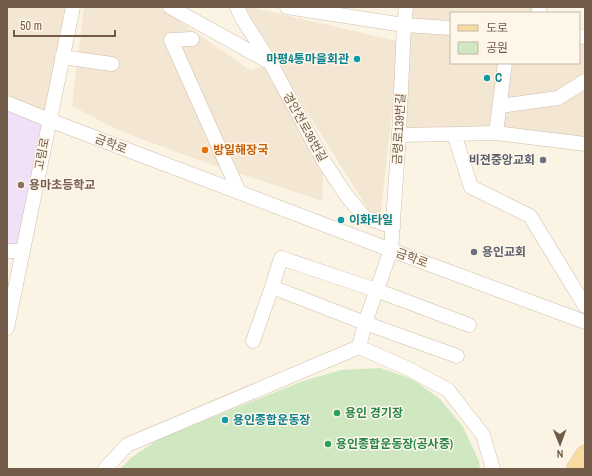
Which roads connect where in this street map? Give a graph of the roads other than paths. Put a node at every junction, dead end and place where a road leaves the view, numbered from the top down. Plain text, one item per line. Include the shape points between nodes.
1 (73, 7) edge
2 (170, 7) edge
3 (237, 7) edge
4 (288, 7) edge
5 (406, 7) edge
6 (404, 25) junction
7 (450, 28) edge
8 (192, 39) dead end
9 (62, 57) junction
10 (270, 62) junction
11 (112, 64) dead end
12 (505, 64) edge
13 (585, 81) edge
14 (7, 103) edge
15 (500, 106) junction
16 (49, 120) junction
17 (496, 133) junction
18 (454, 134) junction
19 (399, 135) junction
20 (585, 144) edge
21 (239, 192) junction
22 (393, 227) junction
23 (391, 250) junction
24 (7, 251) edge
25 (23, 251) junction
26 (272, 287) junction
27 (376, 290) junction
28 (585, 306) edge
29 (585, 322) edge
30 (365, 323) junction
31 (469, 325) dead end
32 (7, 328) edge
33 (253, 341) dead end
34 (359, 347) junction
35 (457, 356) dead end
36 (585, 454) edge
37 (105, 469) edge
38 (493, 469) edge
39 (575, 469) edge

1 - 9 street, 고림로
2 - 10 street
3 - 10 street, 경안천로36번길
4 - 6 street
5 - 6 street, 금령로139번길
6 - 7 street
6 - 19 street, 금령로139번길
8 - 21 street via 171,40
9 - 11 street
9 - 16 street, 고림로
10 - 22 street, 경안천로36번길 via 323,160 346,195 364,217
12 - 15 street
13 - 15 street via 558,98
14 - 16 street, 금학로
15 - 17 street
16 - 21 street, 금학로
16 - 25 street, 고림로
17 - 18 street
17 - 20 street
18 - 19 street
18 - 28 street via 471,187 530,216
19 - 22 street, 금령로139번길
21 - 23 street, 금학로
22 - 23 street, 금령로139번길
23 - 27 street, 금령로139번길
23 - 29 street, 금학로
24 - 25 street
25 - 32 street, 고림로
26 - 27 street via 281,258
26 - 30 street
26 - 33 street
27 - 30 street, 금령로139번길
27 - 31 street
30 - 34 street, 금령로139번길
30 - 35 street
34 - 37 street via 127,444
34 - 38 street via 448,390 483,435
36 - 39 main road

